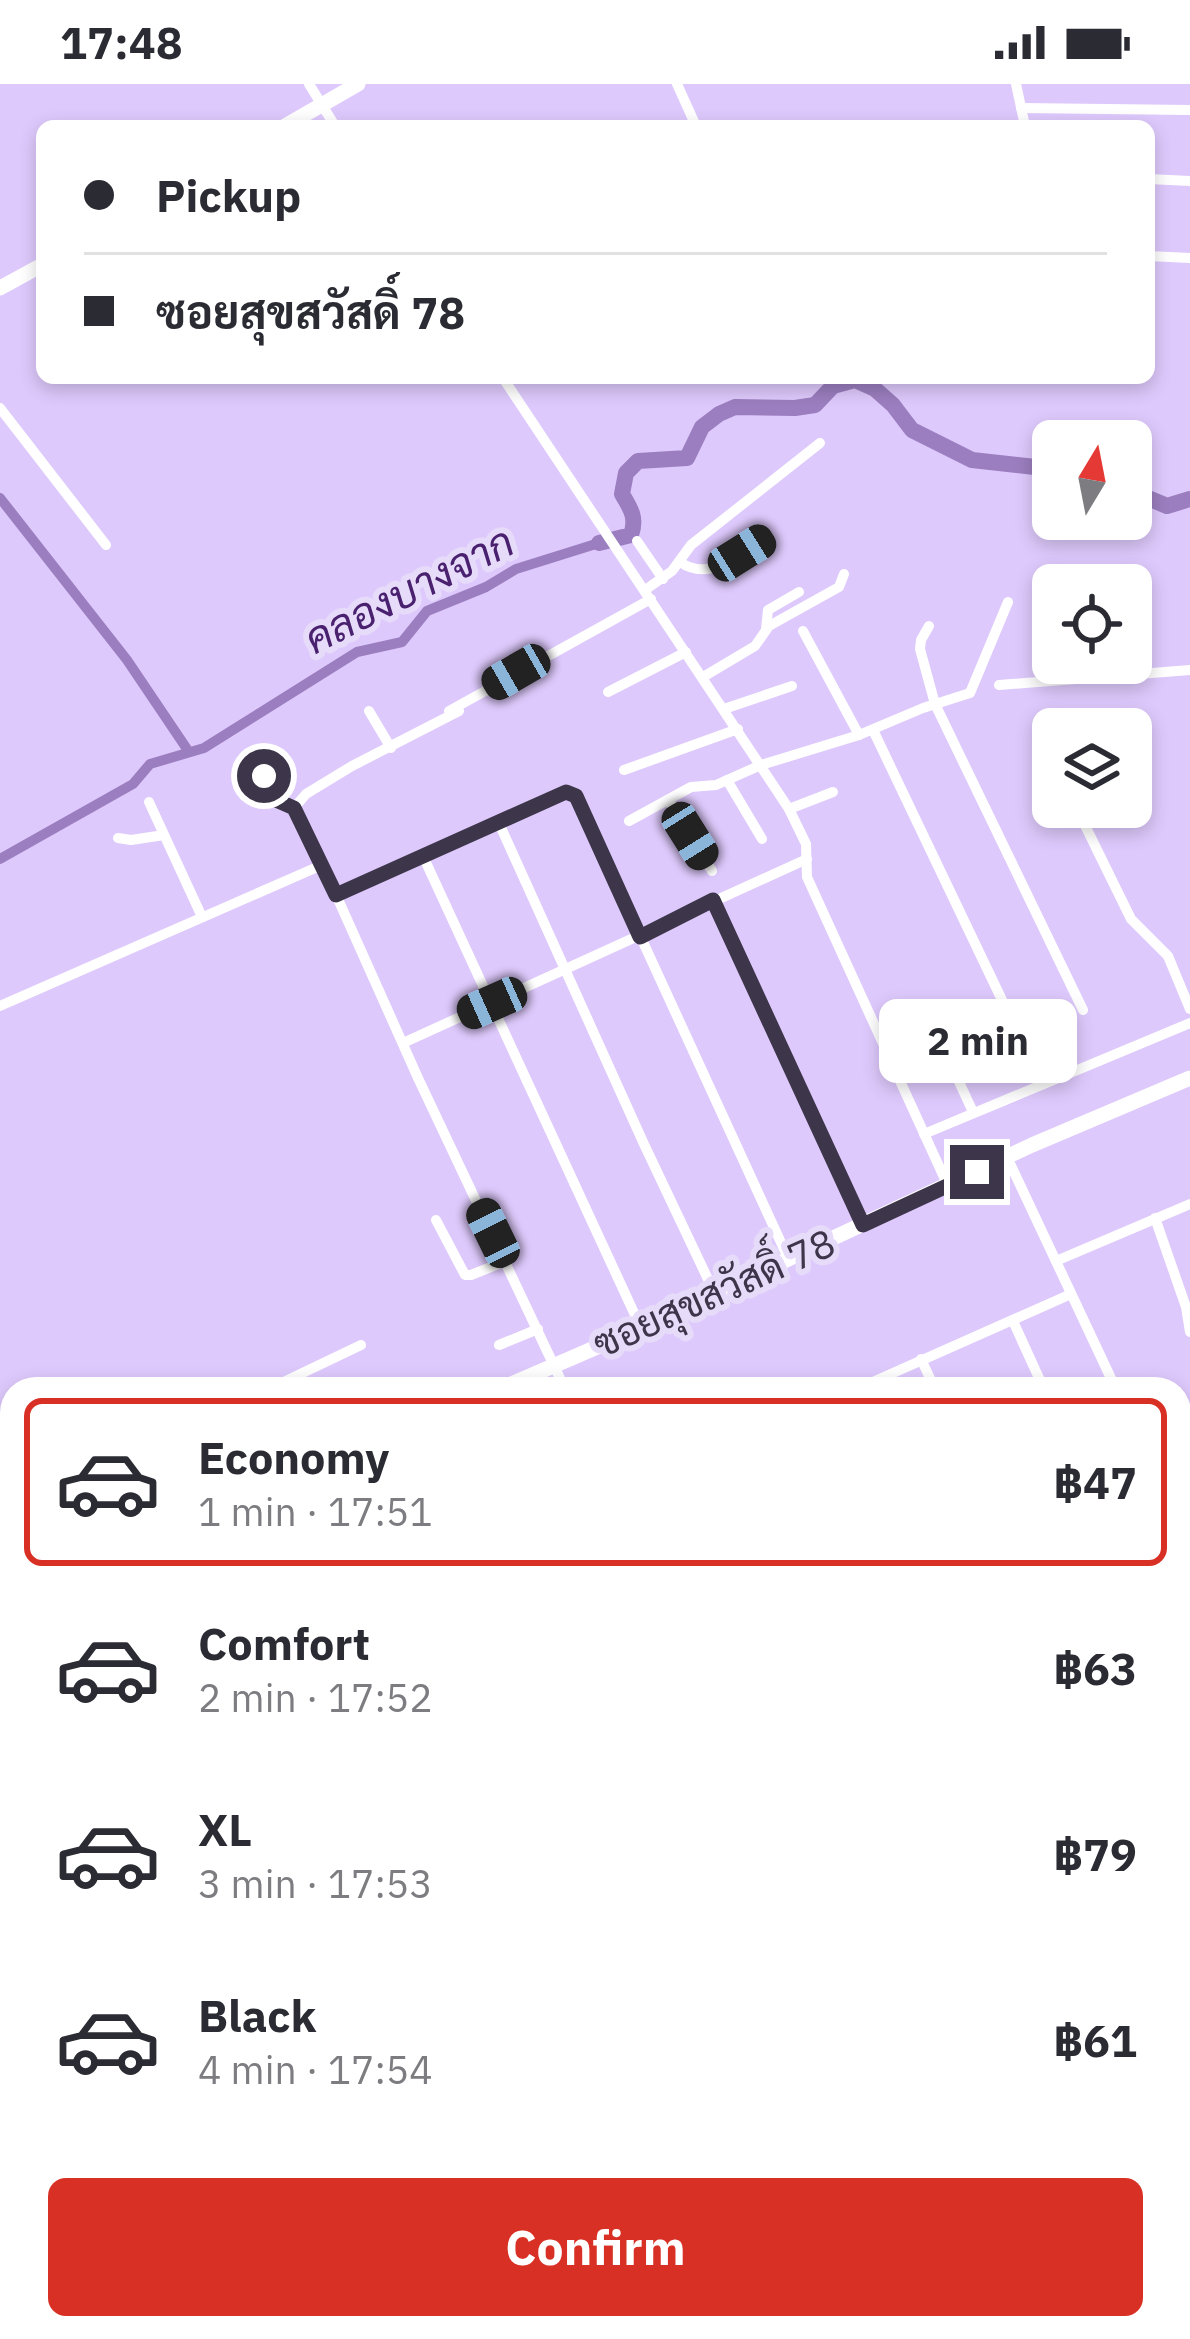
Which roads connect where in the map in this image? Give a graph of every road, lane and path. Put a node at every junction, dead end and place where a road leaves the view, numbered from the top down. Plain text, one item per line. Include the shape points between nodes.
1 (309, 84) edge
2 (358, 84) edge
3 (677, 84) edge
4 (1016, 84) edge
5 (321, 105) junction
6 (1021, 108) junction
7 (1190, 110) edge
8 (295, 120) edge
9 (331, 120) edge
10 (693, 120) edge
11 (1024, 120) edge
12 (1155, 179) edge
13 (1190, 181) edge
14 (1155, 256) edge
15 (1190, 258) edge
16 (36, 268) edge
17 (0, 288) edge
18 (507, 384) edge
19 (0, 408) edge
20 (820, 443) dead end
21 (766, 538) dead end
22 (637, 541) dead end
23 (106, 544) dead end
24 (680, 562) junction
25 (844, 574) dead end
26 (663, 579) junction
27 (799, 592) dead end
28 (648, 594) junction
29 (1008, 602) dead end
30 (929, 626) dead end
31 (766, 629) junction
32 (803, 631) dead end
33 (686, 652) junction
34 (1190, 670) edge
35 (703, 677) junction
36 (999, 685) dead end
37 (792, 686) dead end
38 (608, 692) dead end
39 (935, 704) junction
40 (724, 709) junction
41 (369, 711) dead end
42 (459, 711) dead end
43 (738, 729) junction
44 (873, 730) junction
45 (410, 733) dead end
46 (859, 735) junction
47 (392, 748) junction
48 (251, 752) dead end
49 (760, 764) junction
50 (624, 770) dead end
51 (727, 780) junction
52 (833, 792) dead end
53 (668, 800) junction
54 (149, 802) dead end
55 (294, 808) junction
56 (789, 809) junction
57 (497, 821) junction
58 (629, 821) dead end
59 (1086, 828) edge
60 (164, 835) junction
61 (118, 838) dead end
62 (762, 839) dead end
63 (423, 856) junction
64 (807, 859) junction
65 (322, 866) junction
66 (712, 871) dead end
67 (336, 895) junction
68 (713, 900) junction
69 (202, 917) junction
70 (640, 937) junction
71 (566, 970) junction
72 (1003, 1000) dead end
73 (492, 1003) junction
74 (0, 1006) edge
75 (1190, 1009) edge
76 (1083, 1010) dead end
77 (1190, 1023) edge
78 (935, 1030) dead end
79 (403, 1043) junction
80 (1190, 1078) edge
81 (973, 1112) junction
82 (924, 1134) junction
83 (1006, 1157) junction
84 (947, 1186) junction
85 (1190, 1204) edge
86 (1155, 1218) junction
87 (436, 1220) dead end
88 (863, 1225) junction
89 (788, 1260) junction
90 (506, 1261) junction
91 (1057, 1261) junction
92 (715, 1294) junction
93 (1071, 1294) junction
94 (1013, 1321) junction
95 (641, 1328) junction
96 (538, 1329) junction
97 (1190, 1332) edge
98 (361, 1346) dead end
99 (499, 1346) dead end
100 (921, 1359) junction
101 (554, 1365) junction
102 (294, 1377) edge
103 (527, 1377) edge
104 (560, 1377) edge
105 (883, 1377) edge
106 (929, 1377) edge
107 (1039, 1377) edge
108 (1110, 1377) edge

1 - 5 street
2 - 5 street
3 - 10 street
4 - 6 street
5 - 8 street
5 - 9 street
6 - 7 street
6 - 11 street
12 - 13 street
14 - 15 street
16 - 17 street
18 - 28 street
19 - 23 street
20 - 24 street
21 - 24 street via 718,568
22 - 26 street
24 - 26 street
25 - 31 street via 839,587
26 - 28 street
27 - 31 street via 769,610
28 - 33 street
28 - 45 street
29 - 39 street via 970,693
30 - 39 street via 920,649
31 - 35 street via 755,646
32 - 46 street
33 - 35 street
33 - 38 street
34 - 36 street
35 - 40 street
37 - 40 street
39 - 44 street
39 - 76 street
40 - 43 street
41 - 47 street
42 - 47 street
43 - 49 street
43 - 50 street
44 - 46 street
44 - 72 street
46 - 49 street
47 - 55 street
48 - 55 street via 278,801
49 - 51 street
49 - 56 street
51 - 53 street
51 - 62 street
52 - 56 street
53 - 58 street
53 - 66 street
54 - 60 street
55 - 65 street
56 - 64 street
57 - 63 street
57 - 70 street via 566,792 576,796
57 - 71 street
59 - 75 street via 1131,919 1168,956
60 - 61 street
60 - 69 street
63 - 67 street
63 - 73 street
64 - 68 street
64 - 82 street via 807,877
65 - 67 street
65 - 69 street
67 - 79 street
68 - 70 street
68 - 88 street
69 - 74 street
70 - 71 street
70 - 89 street
71 - 73 street
71 - 92 street
73 - 79 street
73 - 95 street
77 - 81 street
78 - 81 street
79 - 90 street
80 - 83 street, ซอยสุขสวัสดิ์ 78
81 - 82 street
82 - 84 street
83 - 84 street, ซอยสุขสวัสดิ์ 78
83 - 91 street
84 - 88 street, ซอยสุขสวัสดิ์ 78
85 - 86 street
86 - 91 street
86 - 97 street
87 - 90 street via 465,1275
88 - 89 street, ซอยสุขสวัสดิ์ 78
89 - 92 street, ซอยสุขสวัสดิ์ 78
90 - 96 street
91 - 93 street
92 - 95 street, ซอยสุขสวัสดิ์ 78
93 - 94 street
93 - 108 street
94 - 100 street
94 - 107 street
95 - 101 street, ซอยสุขสวัสดิ์ 78
96 - 99 street
96 - 101 street
98 - 102 street
100 - 105 street
100 - 106 street
101 - 103 street, ซอยสุขสวัสดิ์ 78
101 - 104 street

